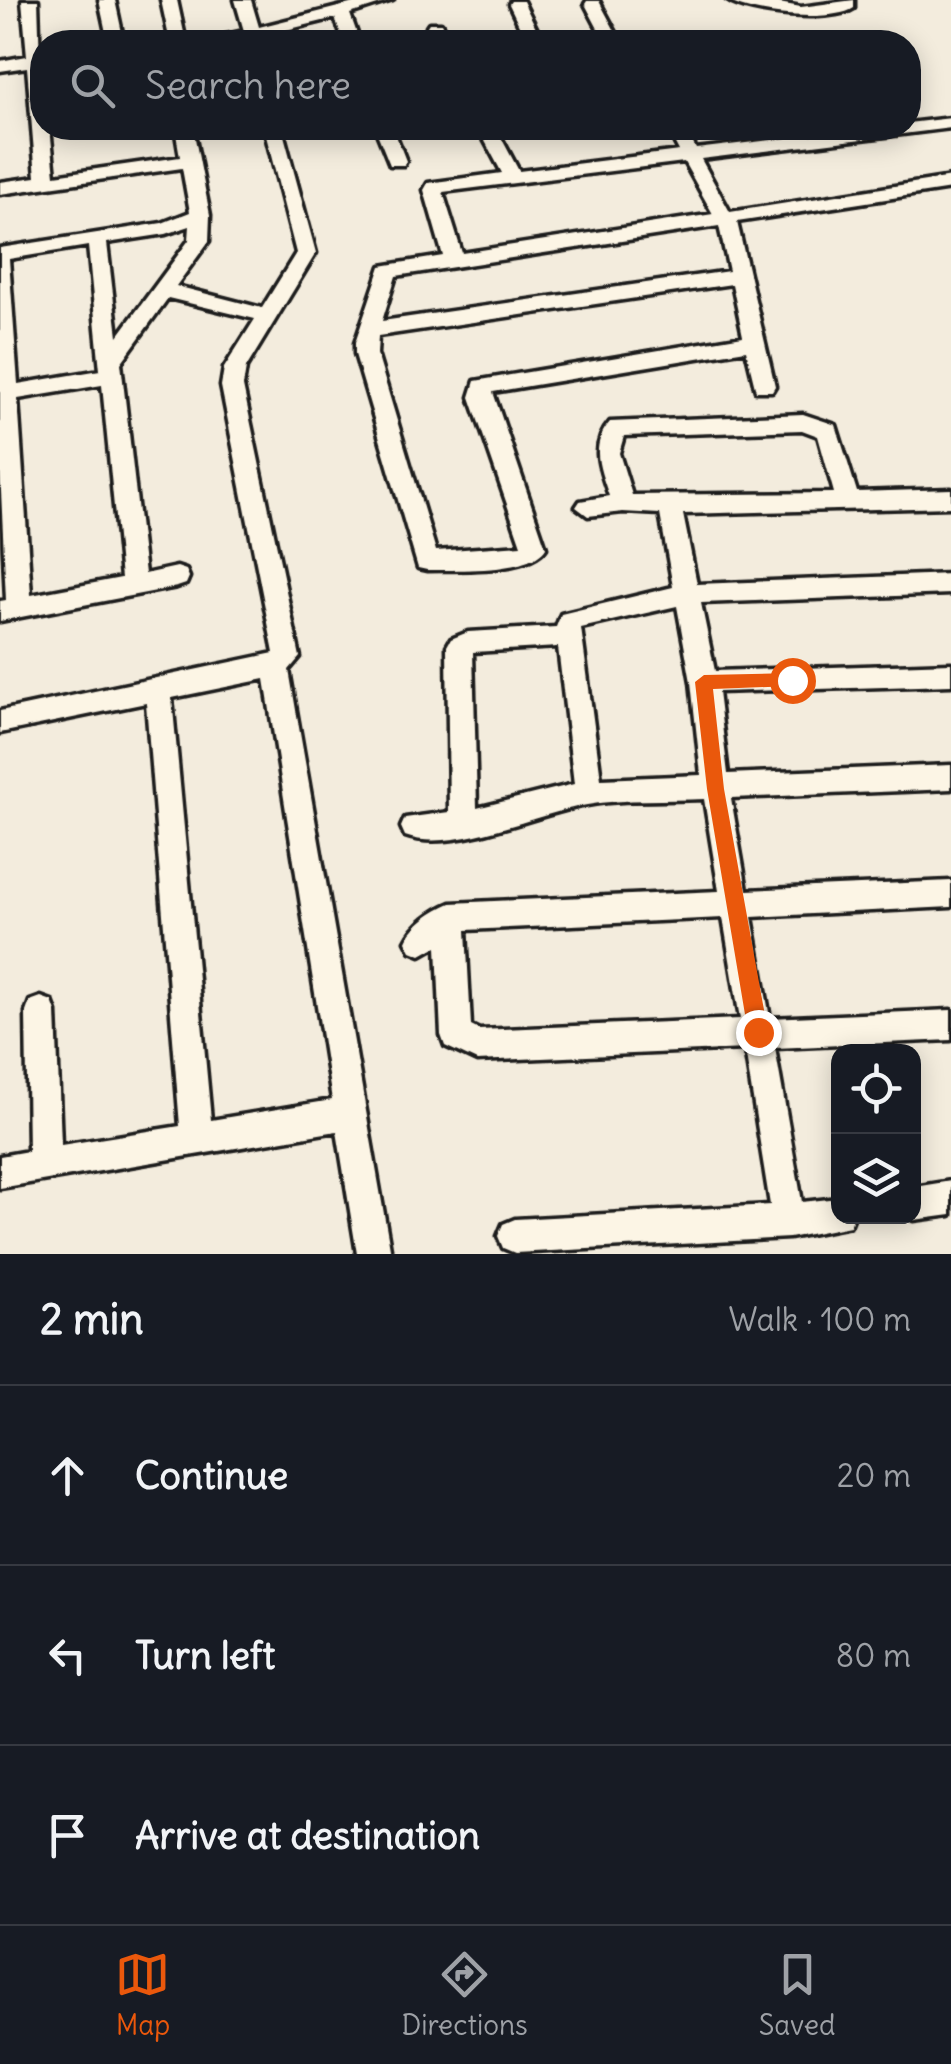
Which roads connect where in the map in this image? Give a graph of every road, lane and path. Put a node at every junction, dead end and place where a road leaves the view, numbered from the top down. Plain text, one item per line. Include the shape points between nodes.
1 (30, 0) edge
2 (107, 0) edge
3 (169, 0) edge
4 (243, 0) edge
5 (385, 0) edge
6 (735, 0) edge
7 (846, 0) edge
8 (768, 3) edge
9 (517, 4) dead end
10 (593, 4) dead end
11 (319, 9) edge
12 (341, 12) junction
13 (35, 30) edge
14 (113, 30) edge
15 (175, 30) edge
16 (249, 30) edge
17 (269, 30) edge
18 (348, 30) edge
19 (529, 30) edge
20 (607, 30) edge
21 (30, 61) edge
22 (0, 66) edge
23 (951, 123) edge
24 (921, 127) edge
25 (44, 140) edge
26 (186, 140) edge
27 (277, 140) edge
28 (389, 140) edge
29 (493, 140) edge
30 (682, 140) edge
31 (825, 140) edge
32 (692, 158) junction
33 (397, 161) dead end
34 (190, 162) junction
35 (514, 178) junction
36 (46, 181) junction
37 (951, 183) edge
38 (0, 188) edge
39 (200, 215) junction
40 (723, 217) junction
41 (97, 241) junction
42 (0, 258) edge
43 (454, 259) junction
44 (742, 276) junction
45 (164, 290) junction
46 (268, 316) junction
47 (370, 330) junction
48 (755, 341) junction
49 (112, 367) junction
50 (764, 386) dead end
51 (4, 393) edge
52 (951, 498) edge
53 (847, 499) junction
54 (623, 503) junction
55 (670, 506) junction
56 (588, 507) dead end
57 (178, 577) dead end
58 (951, 584) edge
59 (134, 585) junction
60 (685, 594) junction
61 (10, 609) edge
62 (569, 636) junction
63 (276, 666) junction
64 (951, 674) edge
65 (704, 682) junction
66 (158, 690) junction
67 (0, 722) edge
68 (951, 777) edge
69 (716, 789) junction
70 (589, 792) junction
71 (463, 824) junction
72 (415, 826) dead end
73 (951, 894) edge
74 (736, 901) junction
75 (451, 917) junction
76 (421, 941) dead end
77 (41, 1012) dead end
78 (951, 1025) edge
79 (758, 1032) junction
80 (350, 1113) junction
81 (197, 1139) junction
82 (45, 1164) junction
83 (0, 1172) edge
84 (951, 1198) edge
85 (921, 1203) edge
86 (831, 1215) edge
87 (788, 1221) junction
88 (515, 1236) dead end
89 (374, 1254) edge

1 - 13 street
2 - 14 street
3 - 15 street
4 - 16 street
5 - 12 street
6 - 8 street
7 - 8 street via 843,9 801,12
9 - 19 street
10 - 20 street
11 - 12 street
11 - 17 street
12 - 18 street
21 - 22 street
23 - 24 street
25 - 36 street
26 - 34 street
27 - 46 street via 306,253
28 - 33 street
29 - 35 street
30 - 32 street
31 - 32 street
32 - 35 street
32 - 40 street
34 - 36 street
34 - 39 street
35 - 43 street via 435,187
36 - 38 street
37 - 40 street
39 - 41 street
39 - 45 street via 199,241
40 - 43 street
40 - 44 street
41 - 42 street
41 - 49 street
42 - 51 street
43 - 47 street via 388,270
44 - 47 street
44 - 48 street
45 - 46 street
45 - 49 street
46 - 63 street via 232,386 288,654
47 - 48 street via 366,354 423,558 434,562 524,555 534,548 481,397 483,386
48 - 50 street
49 - 51 street
49 - 59 street
51 - 61 street
52 - 53 street
53 - 54 street via 828,430 803,422 618,428 606,446
53 - 55 street
54 - 55 street
54 - 56 street
55 - 60 street
57 - 59 street
58 - 60 street
59 - 61 street
60 - 62 street via 576,618
60 - 65 street
62 - 70 street
62 - 71 street via 460,646
63 - 66 street
63 - 80 street
64 - 65 street
65 - 69 street
66 - 67 street
66 - 81 street
68 - 69 street
69 - 70 street
69 - 74 street
70 - 71 street
71 - 72 street
73 - 74 street
74 - 75 street
74 - 79 street
75 - 76 street
75 - 79 street via 456,1036 464,1042
77 - 82 street
78 - 79 street
79 - 87 street
80 - 81 street
80 - 89 street
81 - 82 street
82 - 83 street
84 - 85 street
86 - 87 street
87 - 88 street

